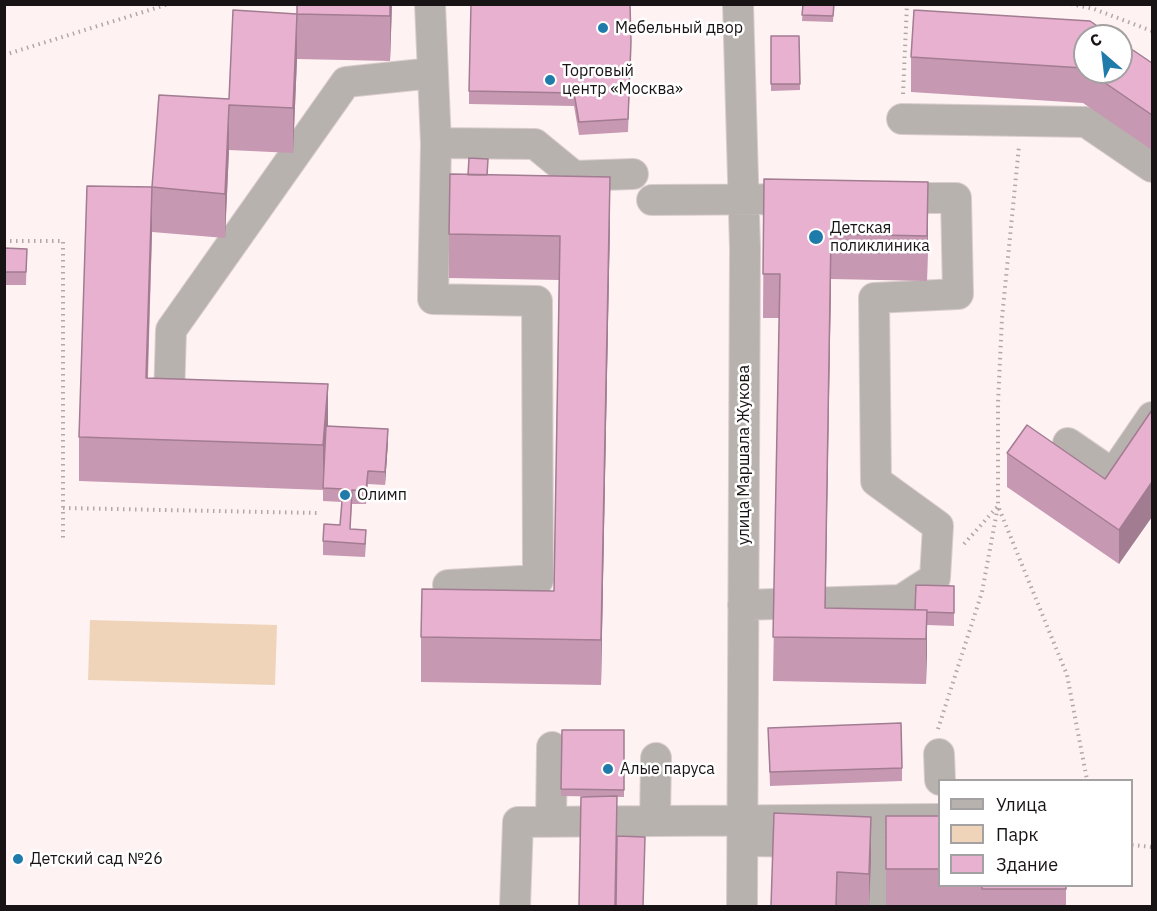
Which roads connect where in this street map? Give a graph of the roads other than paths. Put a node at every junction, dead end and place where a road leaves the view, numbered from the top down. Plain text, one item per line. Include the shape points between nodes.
1 (430, 4) edge
2 (738, 4) edge
3 (433, 73) junction
4 (902, 119) road end
5 (436, 144) junction
6 (1152, 167) edge
7 (633, 174) dead end
8 (826, 198) edge
9 (862, 198) edge
10 (743, 199) junction
11 (652, 200) dead end
12 (213, 401) edge
13 (1152, 417) edge
14 (1068, 443) dead end
15 (447, 585) dead end
16 (743, 605) junction
17 (552, 747) dead end
18 (656, 758) dead end
19 (938, 819) edge
20 (551, 821) junction
21 (655, 821) junction
22 (743, 831) junction
23 (515, 906) edge
24 (742, 906) edge
25 (881, 906) edge

1 - 3 street
2 - 10 street, улица Маршала Жукова
3 - 5 street
3 - 12 street via 346,82 171,330 169,400
4 - 6 street via 1086,122
5 - 7 street via 535,144 574,176
5 - 15 street via 434,299 537,301 538,580
8 - 10 street
9 - 16 street via 956,198 958,294 874,298 876,481 938,526 935,578 901,600
10 - 11 street
10 - 16 street, улица Маршала Жукова
13 - 14 street via 1113,474
16 - 22 street, улица Маршала Жукова
17 - 20 street
18 - 21 street
19 - 22 street
20 - 21 street
20 - 23 street via 518,822
21 - 22 street
22 - 24 street, улица Маршала Жукова
22 - 25 street via 880,843

